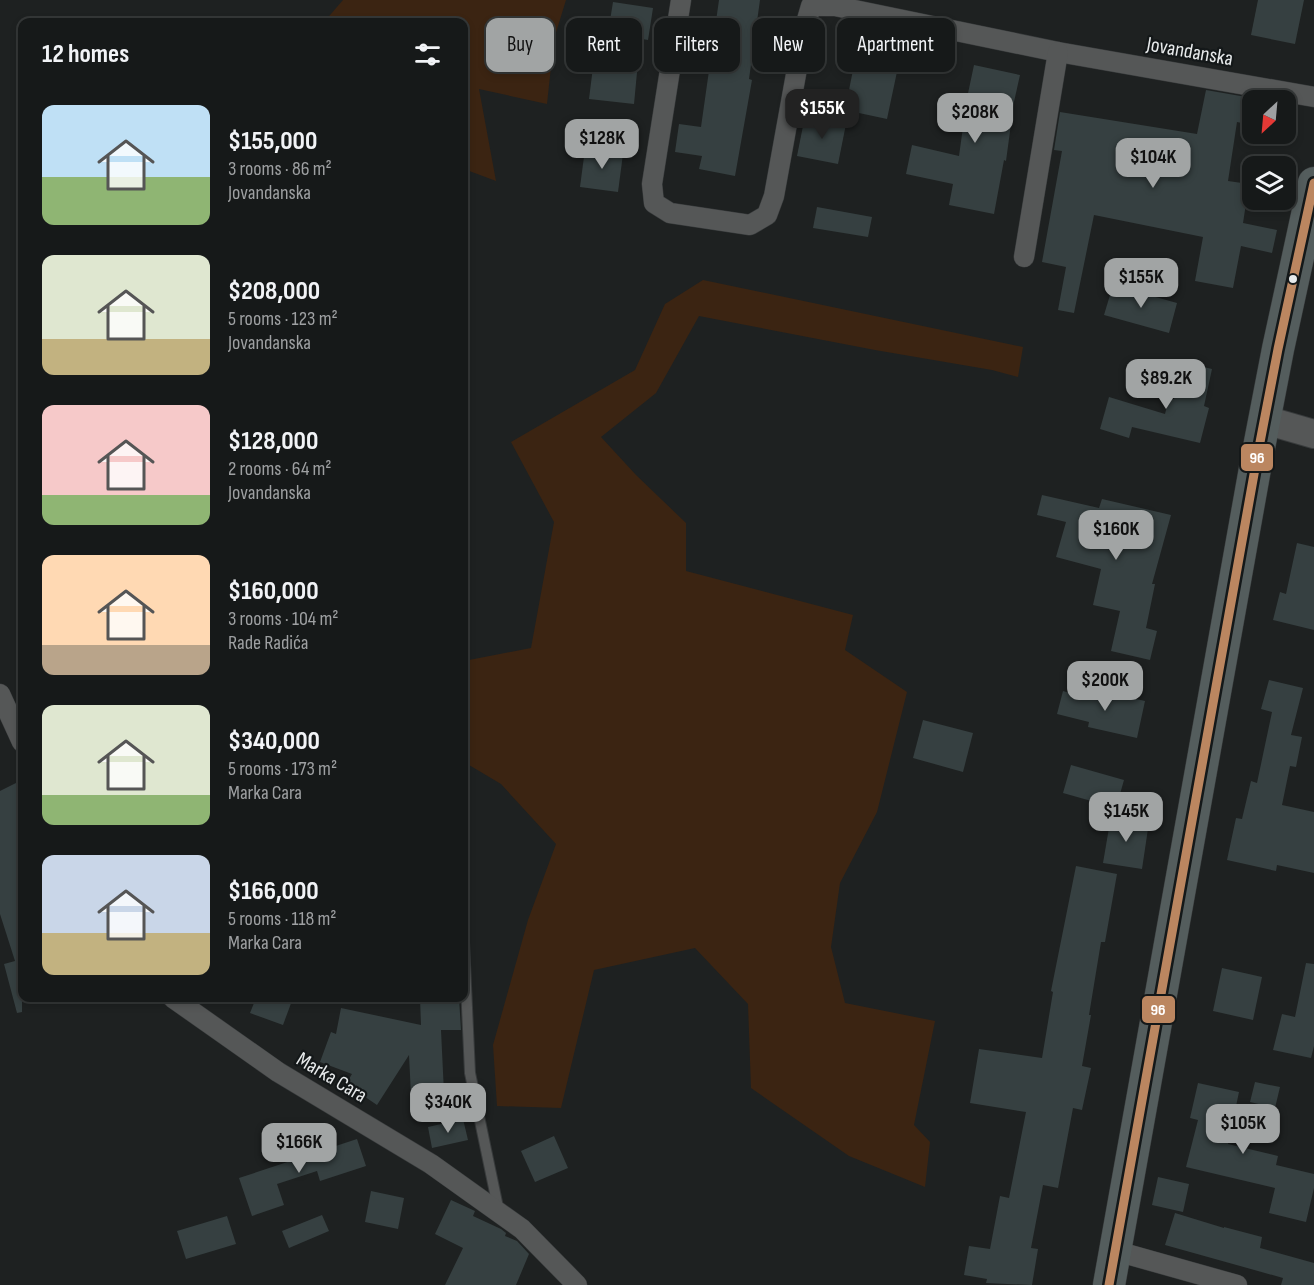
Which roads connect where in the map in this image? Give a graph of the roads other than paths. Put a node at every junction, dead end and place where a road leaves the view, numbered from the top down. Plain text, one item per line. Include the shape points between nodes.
1 (681, 0) edge
2 (1058, 52) junction
3 (1314, 97) edge
4 (1314, 183) edge
5 (1024, 257) dead end
6 (1265, 420) junction
7 (1314, 434) edge
8 (0, 694) edge
9 (18, 733) edge
10 (179, 1002) edge
11 (467, 1002) edge
12 (499, 1213) junction
13 (1116, 1251) junction
14 (577, 1285) edge
15 (1109, 1285) edge
16 (1237, 1285) edge

1 - 2 street, Jovandanska via 652,184 654,203 670,213 750,225 767,215 774,196 811,6 835,6
2 - 3 street, Jovandanska
2 - 5 street
4 - 6 main road
6 - 7 street
6 - 13 main road
8 - 9 street
10 - 12 street, Marka Cara via 278,1072 431,1164
11 - 12 lane via 470,1072
12 - 14 street, Marka Cara via 522,1229
13 - 15 main road
13 - 16 street

